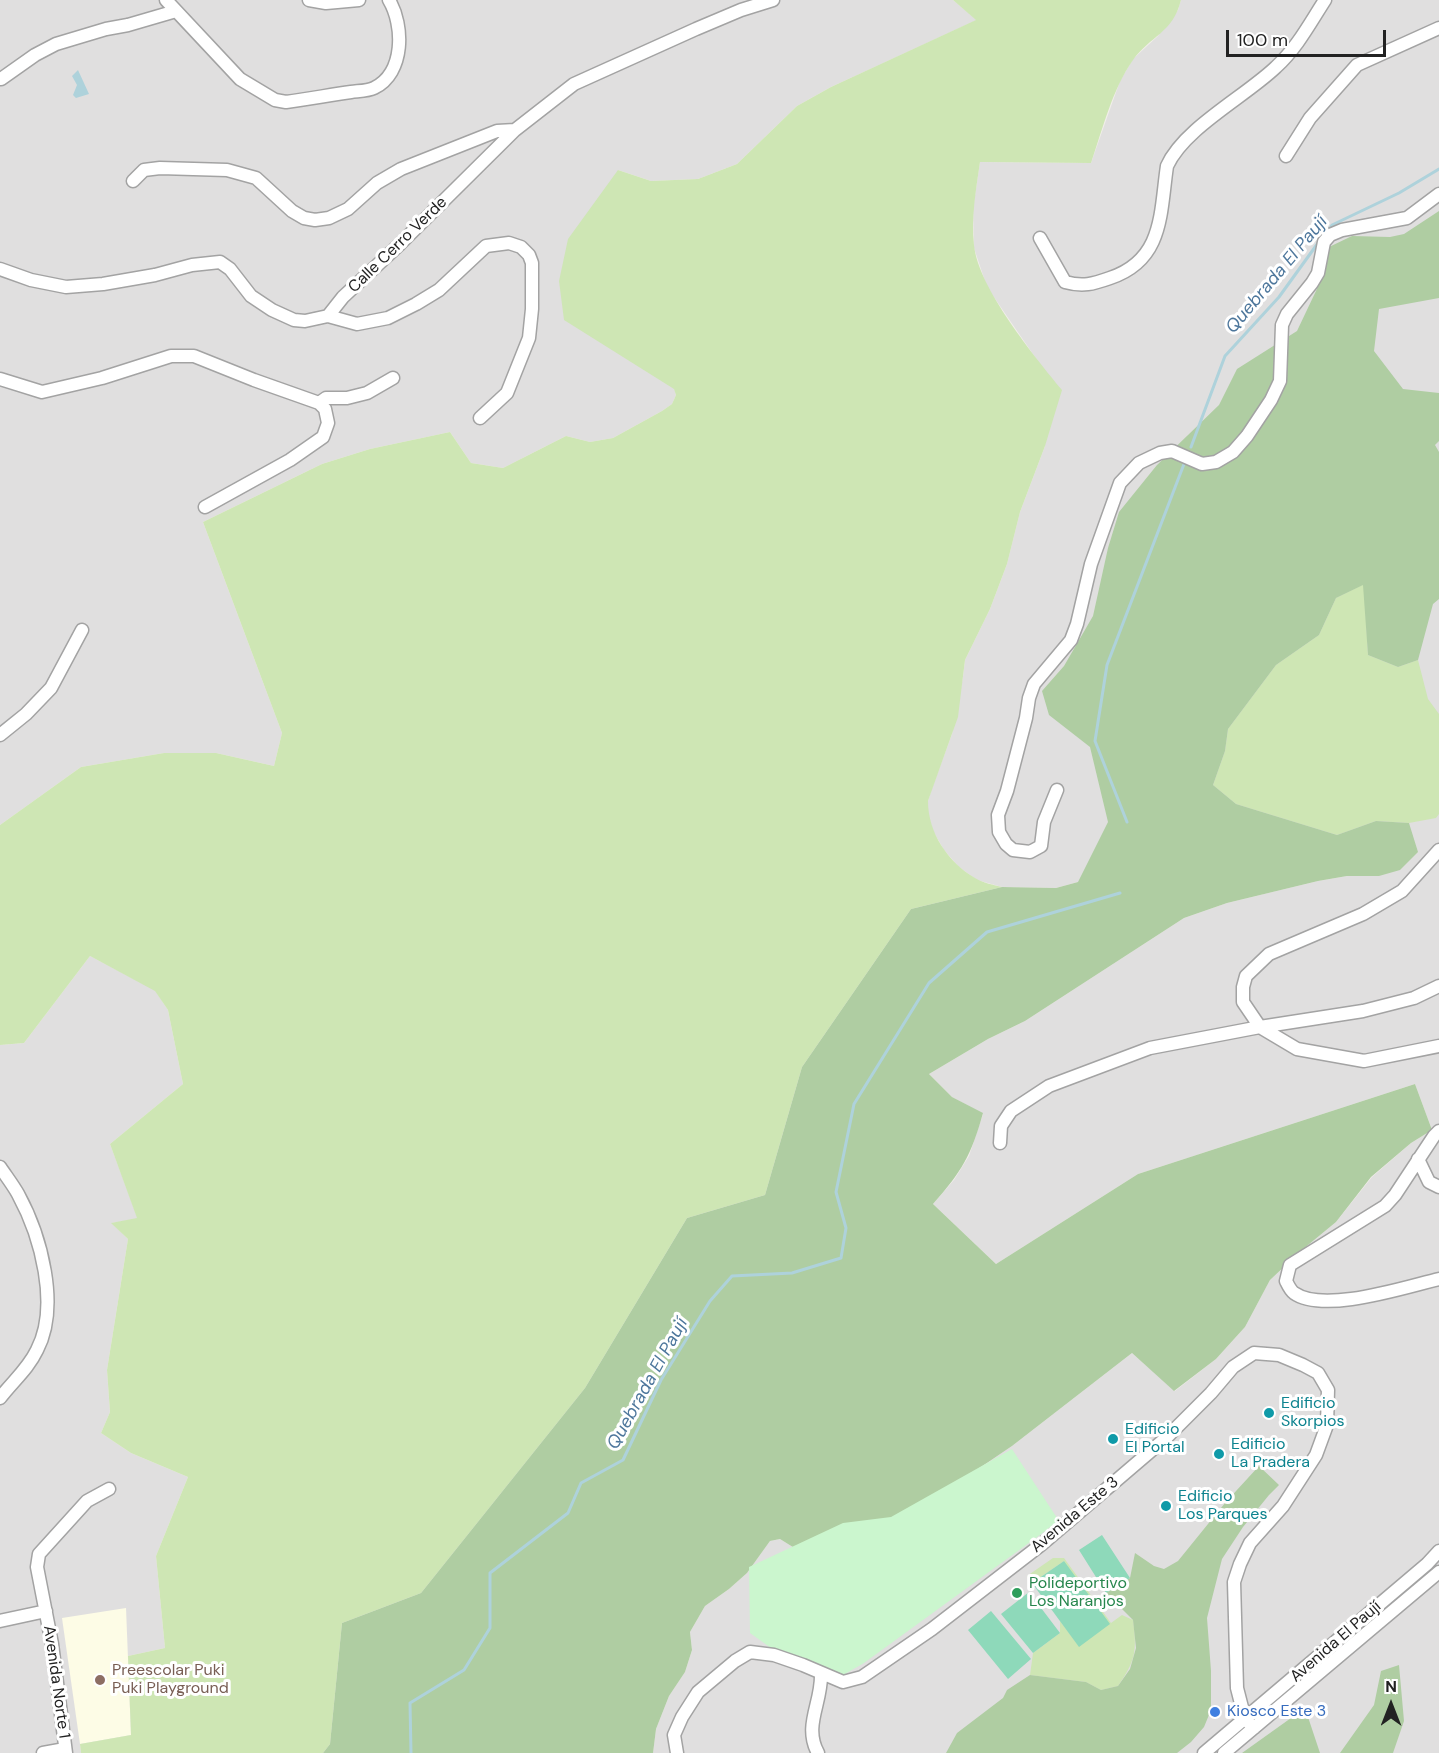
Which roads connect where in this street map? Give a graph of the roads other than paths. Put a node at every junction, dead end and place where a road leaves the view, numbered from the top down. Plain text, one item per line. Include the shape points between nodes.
1 (166, 0) edge
2 (309, 0) edge
3 (359, 0) edge
4 (390, 0) edge
5 (773, 0) edge
6 (1325, 0) edge
7 (176, 11) junction
8 (1439, 28) edge
9 (1, 79) edge
10 (515, 130) junction
11 (1286, 156) dead end
12 (133, 181) dead end
13 (1439, 194) edge
14 (1040, 238) dead end
15 (0, 269) edge
16 (328, 316) junction
17 (393, 378) dead end
18 (0, 379) edge
19 (319, 403) junction
20 (480, 418) dead end
21 (205, 507) dead end
22 (82, 630) dead end
23 (0, 735) edge
24 (1057, 790) dead end
25 (1439, 850) edge
26 (1439, 986) edge
27 (1260, 1027) junction
28 (1439, 1046) edge
29 (1439, 1131) edge
30 (1000, 1143) dead end
31 (1418, 1159) junction
32 (0, 1167) edge
33 (1439, 1187) edge
34 (1439, 1279) edge
35 (0, 1398) edge
36 (109, 1489) dead end
37 (1439, 1551) edge
38 (1439, 1572) edge
39 (46, 1611) junction
40 (0, 1621) edge
41 (821, 1674) junction
42 (1250, 1723) junction
43 (65, 1751) edge
44 (43, 1753) edge
45 (677, 1753) edge
46 (818, 1753) edge
47 (1204, 1753) edge
48 (1224, 1753) edge

1 - 7 street
2 - 3 street
4 - 7 street via 400,43 389,76 374,88 286,102 275,100 240,79
5 - 10 street, Calle Cerro Verde via 741,10 574,84
6 - 14 street via 1277,67 1223,108 1172,155 1156,235 1145,257 1125,273 1079,286 1065,282
7 - 9 street via 56,45
8 - 11 street via 1357,65 1310,118
10 - 12 street via 488,134 401,169 377,183 348,209 315,220 292,211 256,178 227,171 160,168 144,171
10 - 16 street, Calle Cerro Verde
13 - 24 street via 1407,218 1342,230 1324,242 1318,273 1282,325 1280,381 1233,452 1216,462 1202,464 1172,452 1160,453 1139,463 1120,483 1090,564 1071,640 1034,684 1029,698 998,815 999,832 1012,850 1030,852 1041,846 1044,822
15 - 16 street via 66,287 220,262 230,268 251,296 272,310 294,320
16 - 20 street via 357,324 388,318 439,290 486,246 510,243 521,247 532,263 529,338 507,393
17 - 19 street via 367,393 326,398
18 - 19 street via 42,392 171,356 194,356
19 - 21 street via 325,409 328,423 323,437
22 - 23 street via 51,688
25 - 27 street via 1402,891 1363,914 1269,954 1246,976 1244,1002
26 - 27 street via 1414,998 1363,1011
27 - 28 street via 1297,1049 1364,1061
27 - 30 street via 1150,1048 1049,1086 1011,1111 1001,1126
29 - 31 street
31 - 33 street via 1429,1182
31 - 34 street via 1385,1206 1290,1265 1286,1281 1292,1291 1313,1301 1353,1300
32 - 35 street via 18,1194 36,1234 47,1290 45,1332 38,1349 27,1369
36 - 39 street, Avenida Norte 1 via 87,1501 39,1554 37,1567
37 - 42 street, Avenida El Paují
38 - 42 street, Avenida El Paují
39 - 40 street
39 - 43 street, Avenida Norte 1
41 - 42 street, Avenida Este 3 via 843,1682 862,1677 932,1629 1042,1544 1166,1438 1233,1367 1254,1353 1279,1355 1318,1373 1328,1390 1327,1425 1316,1455 1283,1506 1251,1543 1234,1582 1237,1688
41 - 45 street, Avenida Este 3 via 774,1655 750,1652 698,1692 674,1735
41 - 46 street via 811,1731
42 - 47 street, Avenida El Paují
42 - 48 street, Avenida El Paují
43 - 44 street

